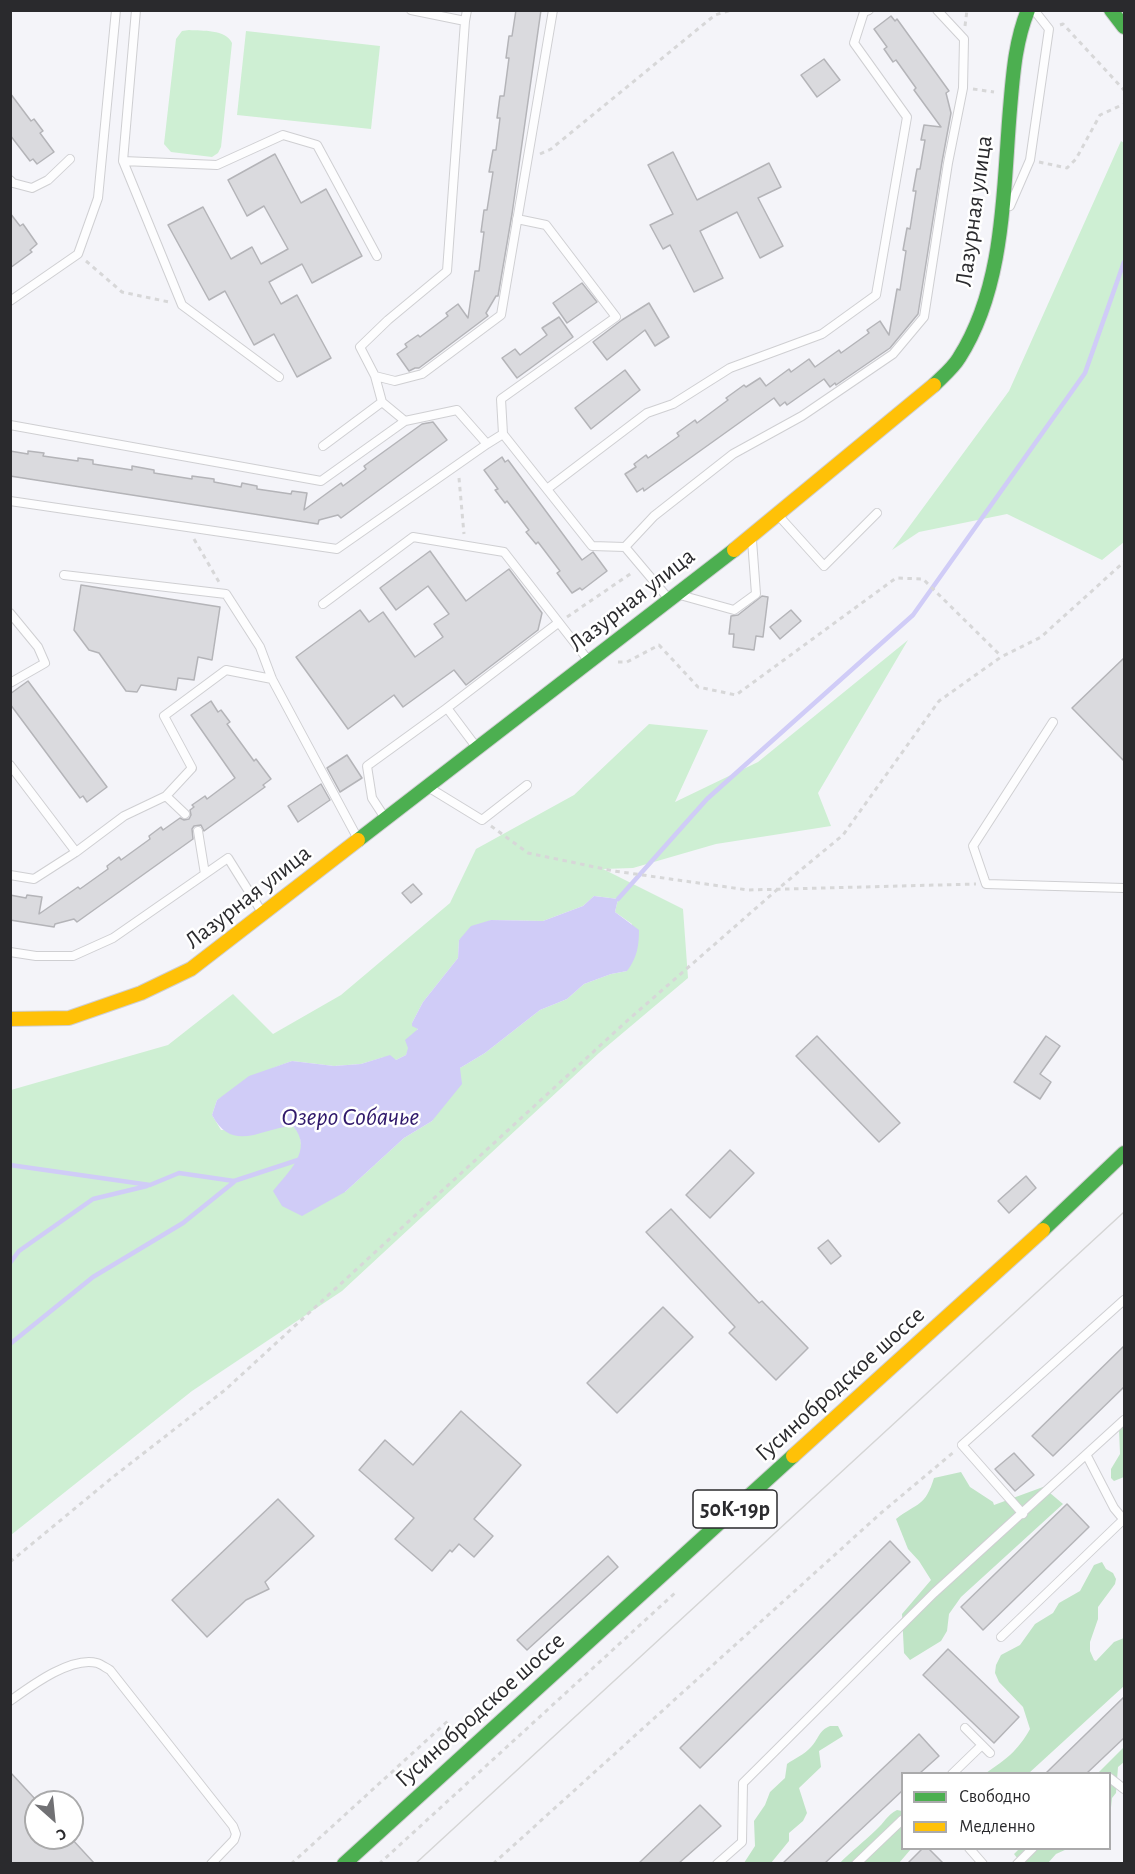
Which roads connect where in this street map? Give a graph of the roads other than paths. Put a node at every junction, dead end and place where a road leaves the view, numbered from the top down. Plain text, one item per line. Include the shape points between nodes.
1 (116, 10) edge
2 (136, 10) edge
3 (411, 10) edge
4 (467, 10) edge
5 (553, 10) edge
6 (869, 10) edge
7 (938, 10) edge
8 (1028, 10) edge
9 (1034, 10) edge
10 (1111, 10) edge
11 (465, 21) junction
12 (1125, 27) edge
13 (70, 159) dead end
14 (123, 161) junction
15 (10, 180) edge
16 (517, 219) junction
17 (997, 235) junction
18 (377, 256) dead end
19 (10, 301) edge
20 (375, 376) junction
21 (279, 377) dead end
22 (382, 402) junction
23 (405, 421) junction
24 (10, 425) edge
25 (503, 434) junction
26 (487, 444) junction
27 (322, 446) dead end
28 (547, 489) junction
29 (10, 501) edge
30 (877, 513) dead end
31 (777, 514) junction
32 (751, 536) junction
33 (625, 547) junction
34 (64, 575) dead end
35 (673, 597) junction
36 (323, 604) dead end
37 (10, 613) edge
38 (558, 623) junction
39 (589, 662) junction
40 (272, 679) junction
41 (10, 683) edge
42 (447, 708) junction
43 (1053, 722) dead end
44 (477, 748) junction
45 (10, 765) edge
46 (527, 785) dead end
47 (428, 786) junction
48 (166, 796) junction
49 (185, 814) dead end
50 (386, 819) junction
51 (198, 831) dead end
52 (358, 840) junction
53 (76, 852) junction
54 (205, 874) junction
55 (10, 875) edge
56 (1124, 886) edge
57 (263, 914) junction
58 (10, 952) edge
59 (10, 1019) edge
60 (1125, 1153) edge
61 (1125, 1300) edge
62 (1125, 1420) edge
63 (1087, 1456) junction
64 (1023, 1514) junction
65 (1124, 1519) edge
66 (1001, 1637) dead end
67 (10, 1701) edge
68 (965, 1728) dead end
69 (982, 1745) junction
70 (990, 1752) dead end
71 (953, 1772) edge
72 (1111, 1779) edge
73 (1125, 1789) edge
74 (901, 1822) edge
75 (971, 1850) edge
76 (1031, 1850) edge
77 (211, 1863) edge
78 (344, 1863) edge
79 (717, 1863) edge
80 (856, 1863) edge
81 (983, 1863) edge
82 (1017, 1863) edge

1 - 19 lane via 98,198 78,254
2 - 14 lane
3 - 11 lane
4 - 11 lane
5 - 16 lane
6 - 28 lane via 864,12 855,43 907,117 876,296 822,334 730,368 673,404 646,414
7 - 33 lane via 964,39 963,88 924,317 893,354 802,416 733,454 654,516
8 - 17 street, Лазурная улица via 1015,54
9 - 17 lane via 1049,29 1030,160
10 - 12 street
11 - 20 lane via 447,271 360,347
13 - 15 lane via 48,180 32,188
14 - 18 lane via 217,165 283,135 317,145
14 - 21 lane via 182,305
16 - 20 lane via 501,315 422,374 395,381
16 - 25 lane via 546,225 616,317 501,399
17 - 31 street, Лазурная улица via 990,283 975,327 958,358 934,386
20 - 22 lane
22 - 23 lane
22 - 27 lane
23 - 24 lane via 321,482
23 - 26 lane via 457,410
25 - 26 lane
25 - 28 lane
26 - 29 lane via 337,549
28 - 33 lane via 592,546
30 - 31 lane via 824,566
31 - 32 street, Лазурная улица
32 - 35 street, Лазурная улица
32 - 35 lane via 756,594 734,610
33 - 35 lane
34 - 40 lane via 225,594 260,647
35 - 39 street, Лазурная улица
36 - 38 lane via 413,537 504,552
37 - 41 lane via 38,647 45,663
38 - 39 lane
38 - 42 lane
39 - 44 street, Лазурная улица
40 - 48 lane via 226,670 164,716 192,768
40 - 52 lane
42 - 44 lane
42 - 50 lane via 367,766 372,798
43 - 56 lane via 973,846 986,884
44 - 47 street, Лазурная улица
45 - 53 lane
46 - 47 lane via 482,820
47 - 50 street, Лазурная улица
48 - 49 lane
48 - 53 lane via 124,816
50 - 52 street, Лазурная улица
51 - 54 lane
52 - 57 street, Лазурная улица
53 - 55 lane via 34,879
54 - 57 lane via 228,858
54 - 58 lane via 114,938 73,956
57 - 59 street, Лазурная улица via 191,969 141,993 69,1018
60 - 78 street, Гусинобродское шоссе / 50К-19р
61 - 64 lane via 963,1445
62 - 63 lane
63 - 64 lane
63 - 65 lane via 1114,1508
64 - 79 lane via 934,1593 743,1783 742,1842
65 - 66 lane
67 - 77 lane via 72,1664 98,1663 110,1670 233,1826 234,1840
68 - 69 lane
69 - 70 lane
69 - 71 lane
72 - 73 lane
74 - 80 lane
75 - 81 lane
76 - 82 lane

